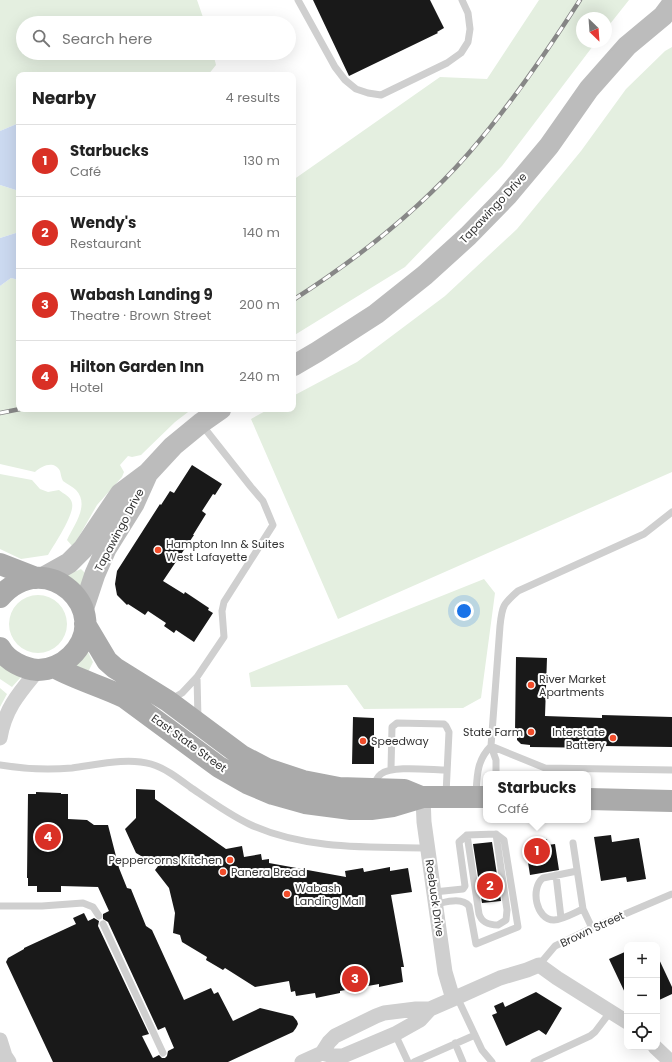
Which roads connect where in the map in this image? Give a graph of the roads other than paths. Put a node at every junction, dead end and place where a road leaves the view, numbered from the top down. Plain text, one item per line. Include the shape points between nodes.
1 (298, 0) edge
2 (462, 0) edge
3 (669, 12) edge
4 (296, 364) edge
5 (217, 412) edge
6 (201, 423) junction
7 (148, 473) junction
8 (672, 512) edge
9 (0, 564) edge
10 (40, 578) junction
11 (0, 597) edge
12 (84, 617) junction
13 (0, 648) edge
14 (46, 668) junction
15 (198, 677) junction
16 (168, 701) junction
17 (198, 723) junction
18 (0, 738) edge
19 (491, 746) junction
20 (0, 765) edge
21 (391, 769) junction
22 (447, 770) junction
23 (672, 770) edge
24 (496, 771) edge
25 (372, 789) junction
26 (446, 796) junction
27 (423, 797) junction
28 (481, 797) edge
29 (591, 799) edge
30 (672, 801) edge
31 (496, 834) junction
32 (467, 835) junction
33 (573, 843) dead end
34 (428, 848) junction
35 (577, 871) junction
36 (556, 875) junction
37 (672, 894) edge
38 (435, 898) junction
39 (0, 906) edge
40 (583, 908) junction
41 (99, 916) dead end
42 (561, 918) junction
43 (103, 924) dead end
44 (592, 928) junction
45 (539, 965) junction
46 (455, 998) junction
47 (430, 1009) junction
48 (611, 1011) junction
49 (624, 1020) edge
50 (395, 1034) junction
51 (475, 1035) junction
52 (0, 1040) edge
53 (455, 1043) junction
54 (658, 1050) edge
55 (163, 1053) dead end
56 (314, 1058) edge
57 (8, 1062) edge
58 (408, 1062) edge
59 (414, 1062) edge
60 (463, 1062) edge
61 (492, 1062) edge
62 (534, 1062) edge
63 (671, 1062) edge

1 - 2 lane via 335,67 345,80 356,89 381,95 461,53 468,42 470,29 468,14
3 - 4 main road, Tapawingo Drive via 617,57 589,89 549,146 507,196 468,236 426,275 376,314
5 - 6 main road, Tapawingo Drive
6 - 7 main road, Tapawingo Drive
6 - 15 lane via 263,501 273,525 224,602 224,637
7 - 10 main road, Tapawingo Drive via 120,494 75,558
7 - 12 main road, Tapawingo Drive via 134,504 106,549 95,574
8 - 19 lane via 644,534 518,591 508,599 502,607
9 - 10 main road, East State Street
10 - 11 main road via 19,582 8,588
10 - 12 main road, East State Street via 59,583 69,589 77,599
12 - 14 main road via 83,638 76,651 66,661
12 - 16 main road, East State Street via 106,661
13 - 14 main road, East State Street via 11,661 24,667
14 - 18 street via 17,696 5,718
14 - 27 main road, East State Street via 124,697 199,754 247,783 273,794 305,803 351,809 393,806
15 - 16 lane via 182,693
15 - 17 lane
16 - 17 main road, East State Street
17 - 25 main road, East State Street via 242,756 267,769 303,781 339,788
19 - 23 lane via 545,768
19 - 24 lane via 496,760
19 - 28 lane via 479,763 477,779
20 - 34 lane via 49,770 113,763 151,764 173,774 222,809 250,824 285,837 335,846
21 - 22 lane
21 - 22 lane via 392,727 397,723 444,724 448,732
21 - 25 lane via 377,778
22 - 26 lane
25 - 27 main road, East State Street via 404,790
26 - 27 main road, East State Street
26 - 28 main road, East State Street
27 - 34 street, Roebuck Drive
29 - 30 main road
31 - 32 lane
31 - 32 lane via 507,910 506,920 498,925 483,922 479,914
31 - 38 lane via 504,840 518,927 476,944 466,902
32 - 38 lane via 459,842 465,886 463,889
33 - 35 lane
34 - 38 street, Roebuck Drive
35 - 36 lane
35 - 40 lane
36 - 42 lane
36 - 42 lane via 538,881 535,892 539,907 545,916 555,920
37 - 44 lane, Brown Street
38 - 46 street, Roebuck Drive via 445,972
39 - 41 lane via 83,903 93,907
40 - 42 lane
40 - 44 lane
43 - 55 lane
44 - 45 lane, Brown Street via 555,946
45 - 46 street, Brown Street via 500,978
45 - 48 street
46 - 47 street, Brown Street
46 - 51 lane
47 - 50 street, Brown Street via 420,1020
47 - 56 street, Brown Street via 376,1016 335,1036
48 - 49 street
48 - 62 lane via 590,1036
50 - 56 street, Brown Street via 343,1056
50 - 58 lane
51 - 53 lane
51 - 61 lane via 482,1050
52 - 57 street
53 - 59 lane
53 - 60 lane
54 - 63 street

